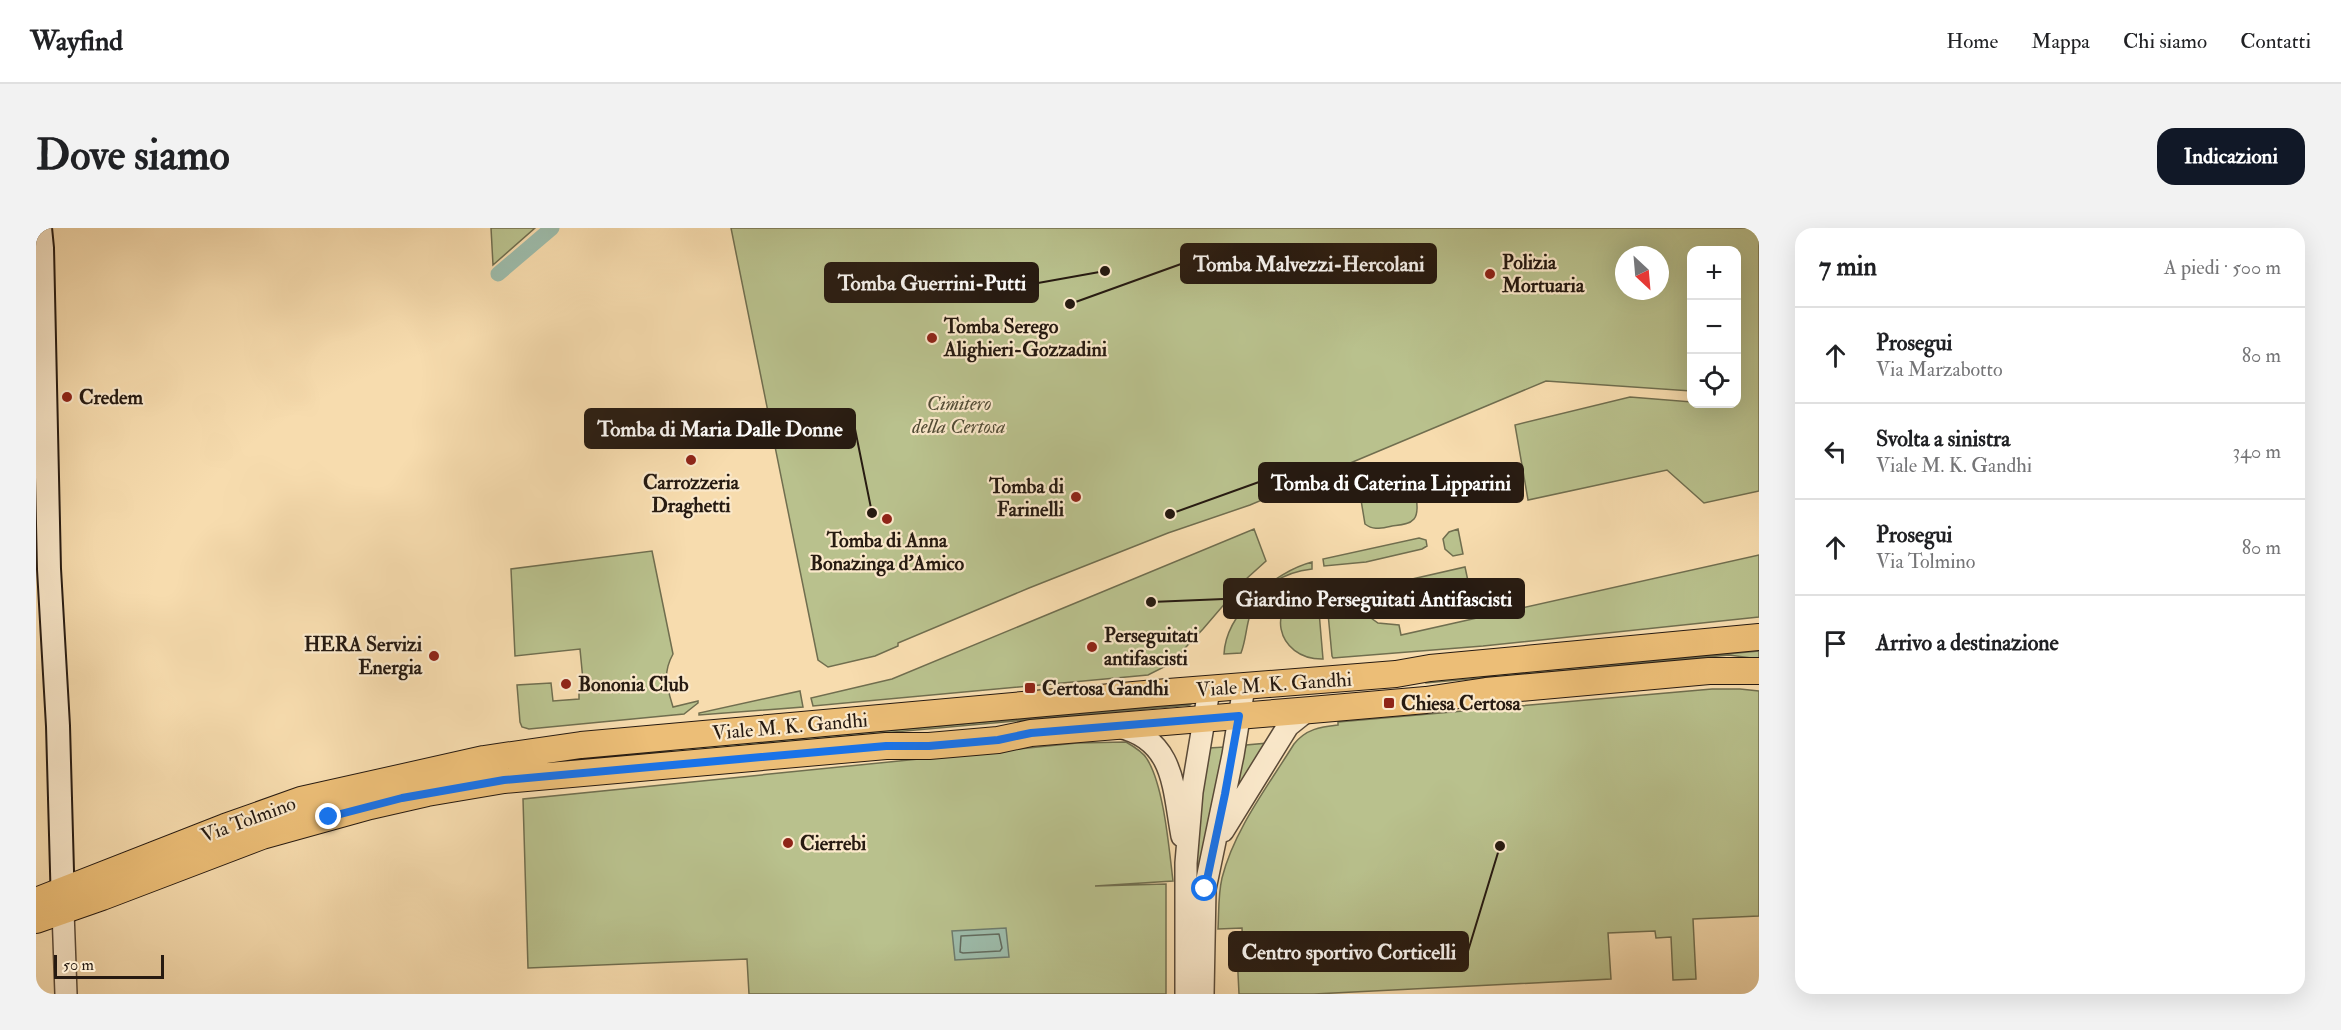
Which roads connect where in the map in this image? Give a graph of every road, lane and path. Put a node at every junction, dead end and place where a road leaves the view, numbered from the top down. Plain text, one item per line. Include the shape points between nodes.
1 (42, 235) edge
2 (1759, 637) edge
3 (1759, 671) edge
4 (1241, 703) junction
5 (1206, 704) junction
6 (1311, 710) junction
7 (1114, 726) junction
8 (503, 768) junction
9 (1212, 850) junction
10 (1186, 863) junction
11 (63, 901) junction
12 (36, 902) edge
13 (36, 920) edge
14 (66, 994) edge
15 (1186, 994) edge
16 (1203, 994) edge

1 - 11 main road via 48,569
2 - 4 main road, Viale M. K. Gandhi
3 - 6 main road, Viale M. K. Gandhi via 1709,671
4 - 5 main road, Viale M. K. Gandhi
4 - 6 main road, Viale M. K. Gandhi
4 - 9 street
5 - 7 main road, Viale M. K. Gandhi
5 - 8 main road, Viale M. K. Gandhi via 580,745
5 - 10 street
6 - 9 street via 1281,737
7 - 8 main road, Viale M. K. Gandhi via 938,745
7 - 10 street via 1143,735 1161,752 1169,771
8 - 11 main road, Via Tolmino via 288,828
9 - 16 street via 1204,900
10 - 15 street
11 - 12 main road, Via Tolmino
11 - 13 main road, Via Tolmino
11 - 14 street

